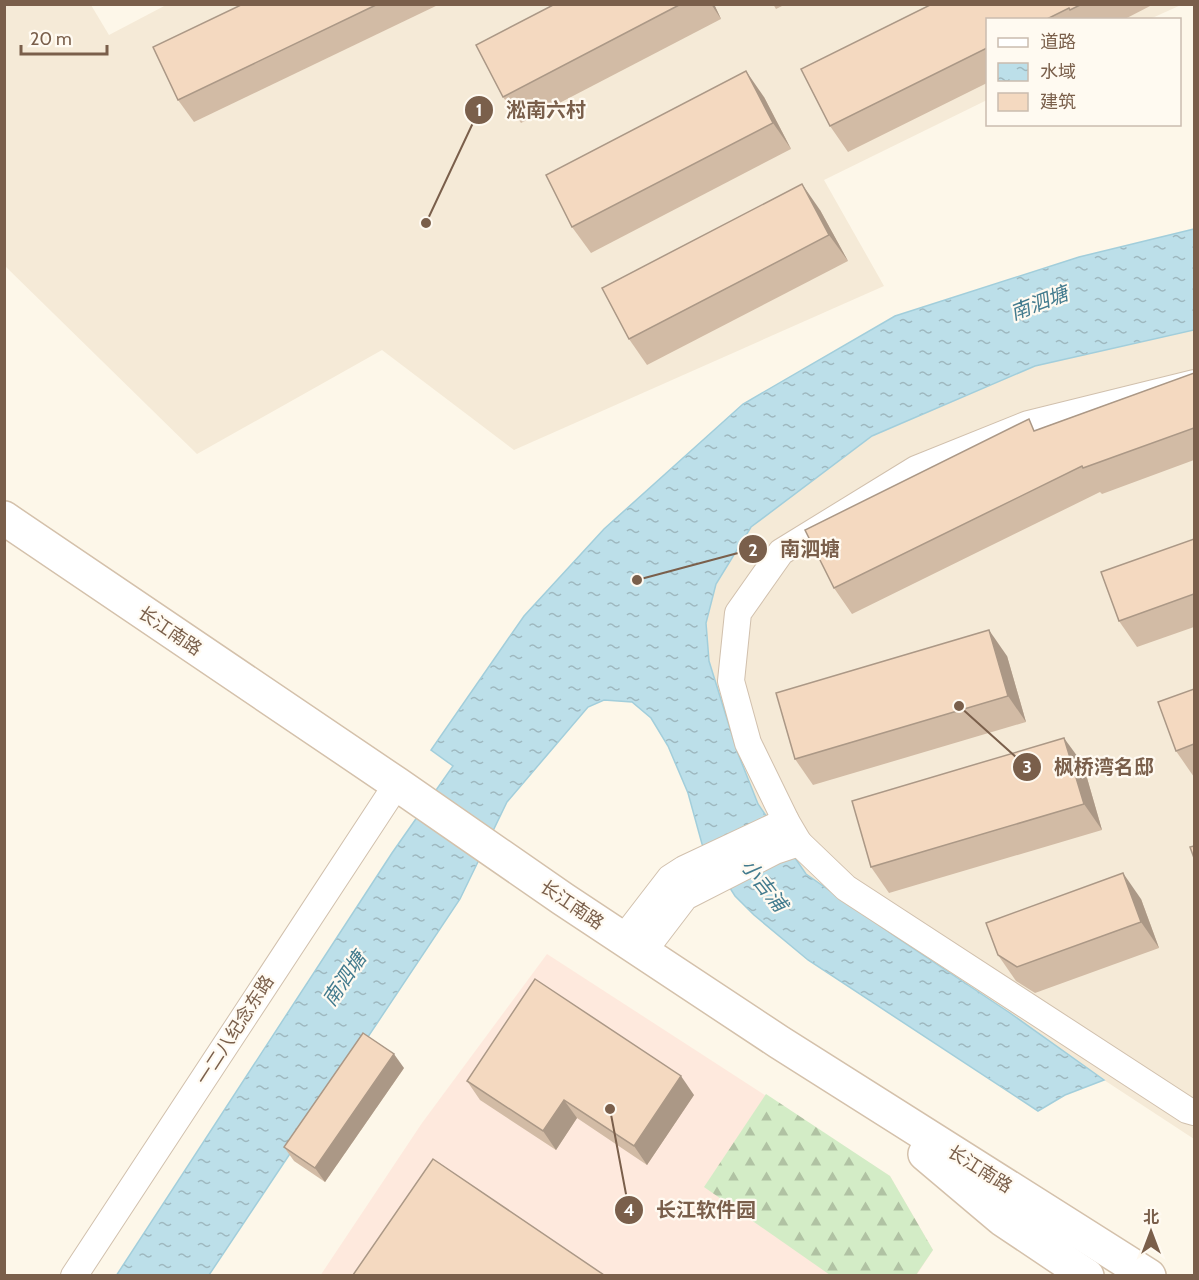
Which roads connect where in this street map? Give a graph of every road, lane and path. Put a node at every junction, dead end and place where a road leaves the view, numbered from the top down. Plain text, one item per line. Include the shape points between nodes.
1 (1194, 383) edge
2 (4, 518) edge
3 (396, 784) junction
4 (775, 834) junction
5 (633, 946) junction
6 (838, 1082) junction
7 (1194, 1112) edge
8 (74, 1275) edge
9 (1087, 1275) edge
10 (1149, 1275) edge

1 - 4 street via 1028,424 916,469 781,552 738,613 731,681
2 - 3 main road, 长江南路
3 - 5 main road, 长江南路
3 - 8 street, 一二八纪念东路
4 - 5 street via 689,880 670,878
4 - 7 street via 799,843 846,888
5 - 6 main road, 长江南路
6 - 9 main road via 1002,1219
6 - 10 main road, 长江南路

